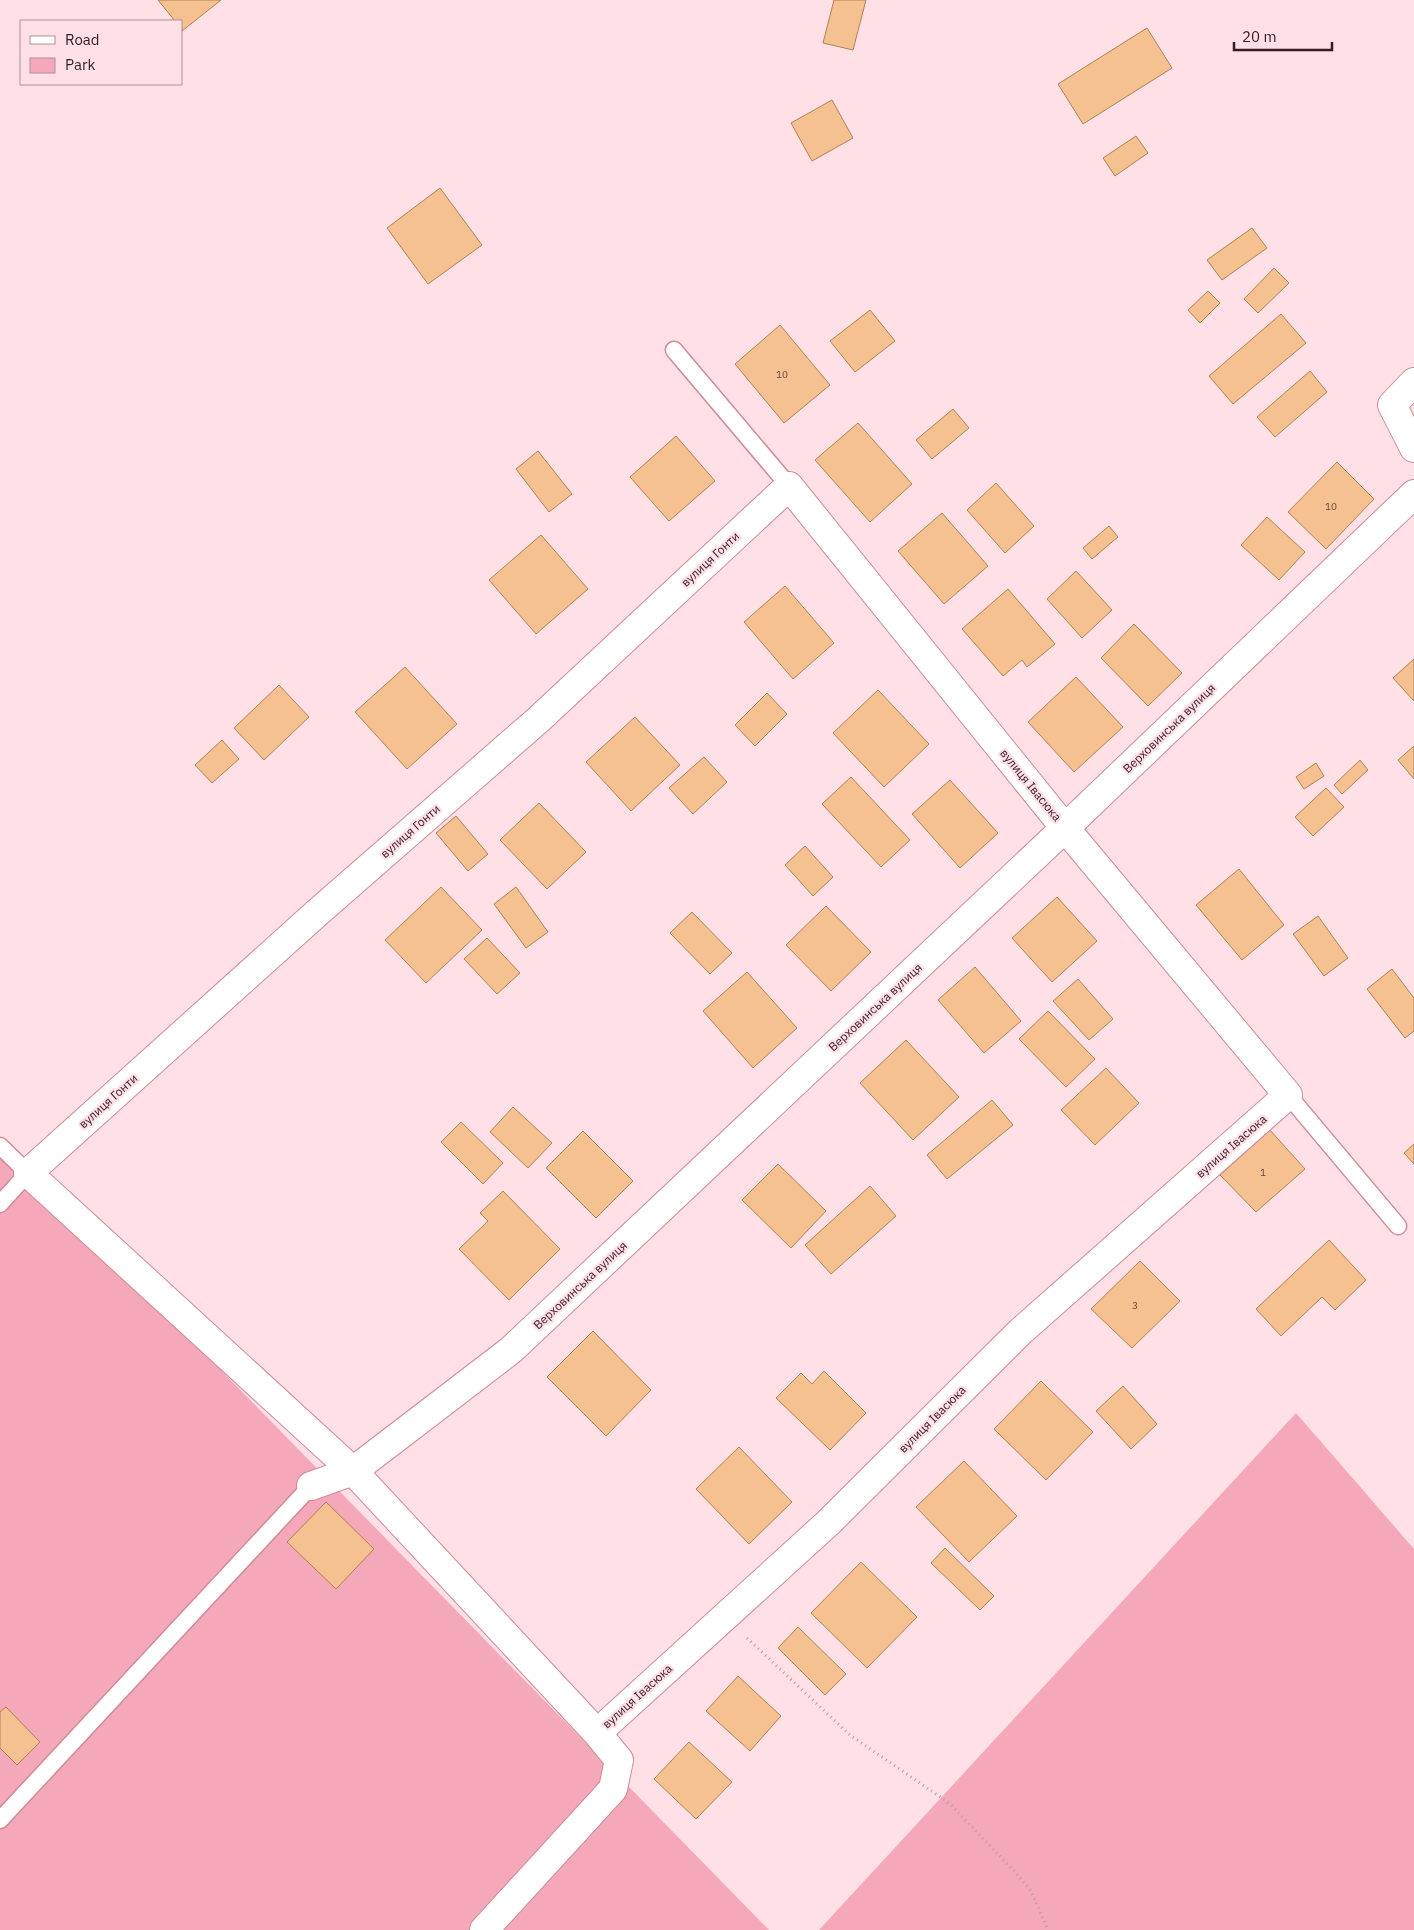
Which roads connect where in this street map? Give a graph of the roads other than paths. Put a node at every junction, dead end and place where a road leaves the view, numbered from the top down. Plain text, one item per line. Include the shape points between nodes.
1 (674, 350) dead end
2 (1414, 382) edge
3 (1414, 448) edge
4 (789, 486) junction
5 (1414, 494) edge
6 (1065, 828) junction
7 (1288, 1095) junction
8 (0, 1146) edge
9 (28, 1173) junction
10 (0, 1204) edge
11 (1398, 1226) dead end
12 (353, 1471) junction
13 (311, 1486) joint
14 (597, 1732) junction
15 (0, 1820) edge
16 (484, 1930) edge

1 - 4 lane
2 - 3 street via 1392,405
4 - 6 street, вулиця Івасюка
4 - 9 street, вулиця Гонти via 538,720
5 - 6 street, Верховинська вулиця
6 - 7 street, вулиця Івасюка
6 - 12 street, Верховинська вулиця via 512,1350
7 - 11 lane
7 - 14 street, вулиця Івасюка via 1020,1332 828,1523
8 - 9 lane
9 - 10 lane
9 - 12 street
12 - 13 street, Верховинська вулиця
12 - 14 street
13 - 15 lane
14 - 16 street via 619,1760 614,1790

